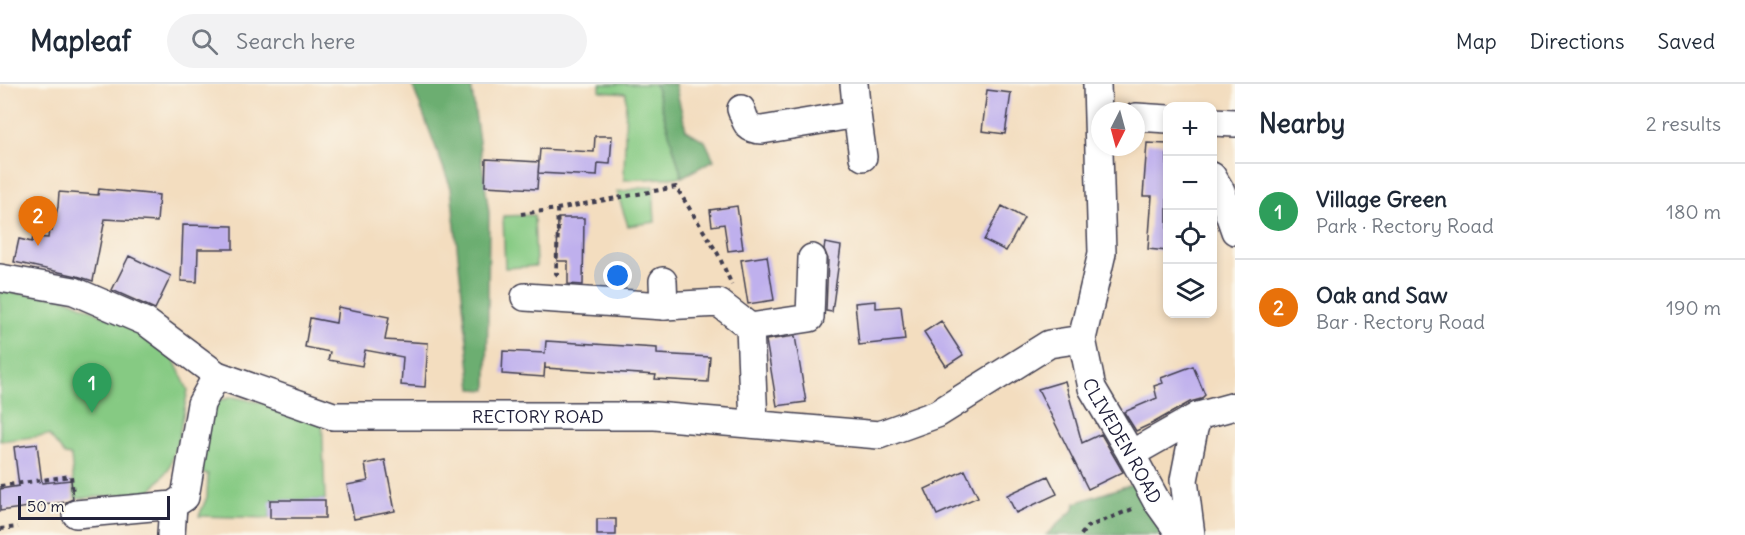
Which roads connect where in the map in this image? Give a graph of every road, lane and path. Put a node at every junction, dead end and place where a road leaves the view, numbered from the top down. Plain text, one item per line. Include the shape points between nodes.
1 (854, 84) edge
2 (1097, 84) edge
3 (1098, 102) edge
4 (741, 109) dead end
5 (857, 114) junction
6 (1145, 118) edge
7 (1163, 119) edge
8 (1217, 122) edge
9 (1235, 123) edge
10 (1100, 156) edge
11 (863, 158) dead end
12 (1217, 184) edge
13 (557, 209) junction
14 (520, 214) dead end
15 (1235, 231) edge
16 (812, 258) dead end
17 (0, 278) edge
18 (732, 285) dead end
19 (525, 297) dead end
20 (576, 300) junction
21 (750, 327) junction
22 (1082, 339) junction
23 (218, 375) junction
24 (1235, 406) edge
25 (1198, 416) junction
26 (753, 424) junction
27 (1131, 454) junction
28 (0, 486) edge
29 (1156, 500) junction
30 (173, 505) junction
31 (76, 514) joint
32 (18, 527) dead end
33 (0, 529) edge
34 (171, 535) edge
35 (1081, 535) edge
36 (1181, 535) edge
37 (1191, 535) edge

1 - 5 street
2 - 3 street
4 - 5 street via 753,130
5 - 11 street
6 - 7 street
8 - 9 street
10 - 22 street via 1102,253
12 - 15 street
13 - 14 path
13 - 18 path via 676,187 718,254
13 - 20 path via 556,273
16 - 21 street via 810,318
17 - 23 street, RECTORY ROAD via 74,291 146,322
19 - 20 street
20 - 21 street via 663,293 718,303
21 - 26 street
22 - 26 street, RECTORY ROAD via 1049,344 937,414 879,435
22 - 27 street, CLIVEDEN ROAD via 1092,388
23 - 26 street, RECTORY ROAD via 333,417 655,416
23 - 30 street via 201,404 185,497
24 - 25 street
25 - 27 street
25 - 37 street via 1184,480
27 - 29 street, CLIVEDEN ROAD
28 - 31 path via 71,476
29 - 35 path via 1087,527
29 - 36 street, CLIVEDEN ROAD
30 - 31 street
30 - 34 street
32 - 33 path

